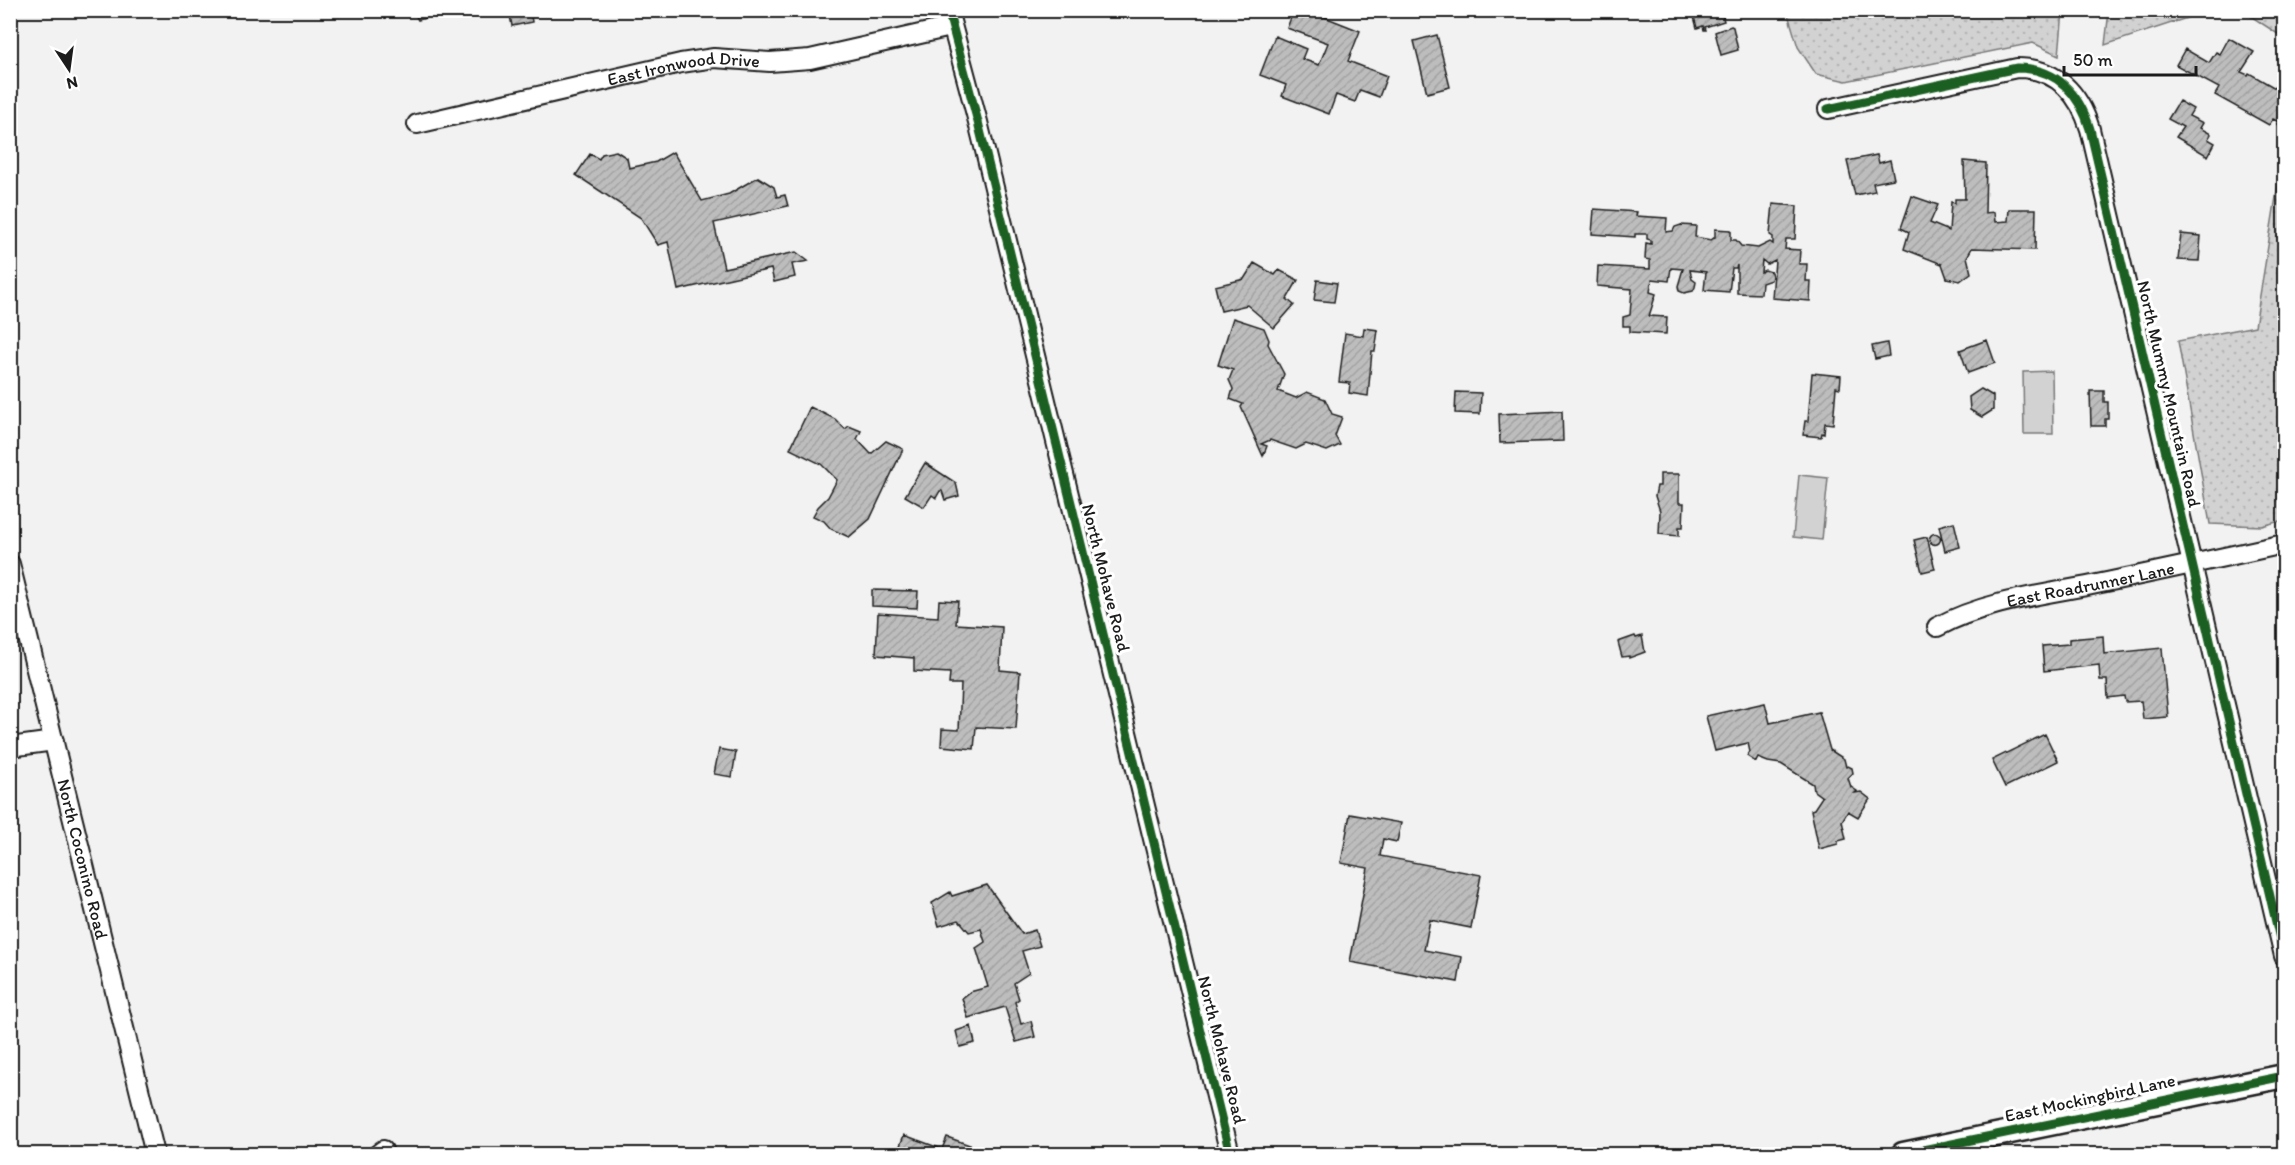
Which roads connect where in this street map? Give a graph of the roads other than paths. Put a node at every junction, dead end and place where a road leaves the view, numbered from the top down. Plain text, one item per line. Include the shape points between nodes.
1 (950, 19) edge
2 (1828, 109) dead end
3 (417, 124) dead end
4 (2284, 544) edge
5 (10, 564) edge
6 (2193, 565) junction
7 (1937, 627) dead end
8 (54, 741) junction
9 (10, 747) edge
10 (2284, 956) edge
11 (2284, 1076) edge
12 (155, 1155) edge
13 (1230, 1155) edge
14 (1903, 1155) edge

1 - 3 street, East Ironwood Drive via 810,59 770,62 714,58 681,63
1 - 13 street, North Mohave Road
2 - 6 street, North Mummy Mountain Road via 2017,68 2032,68 2056,78 2070,91 2090,129
4 - 6 street, East Roadrunner Lane
5 - 8 street, North Coconino Road
6 - 7 street, East Roadrunner Lane via 2017,600 1966,614
6 - 10 street, North Mummy Mountain Road
8 - 9 street
8 - 12 street, North Coconino Road
11 - 14 street, East Mockingbird Lane

